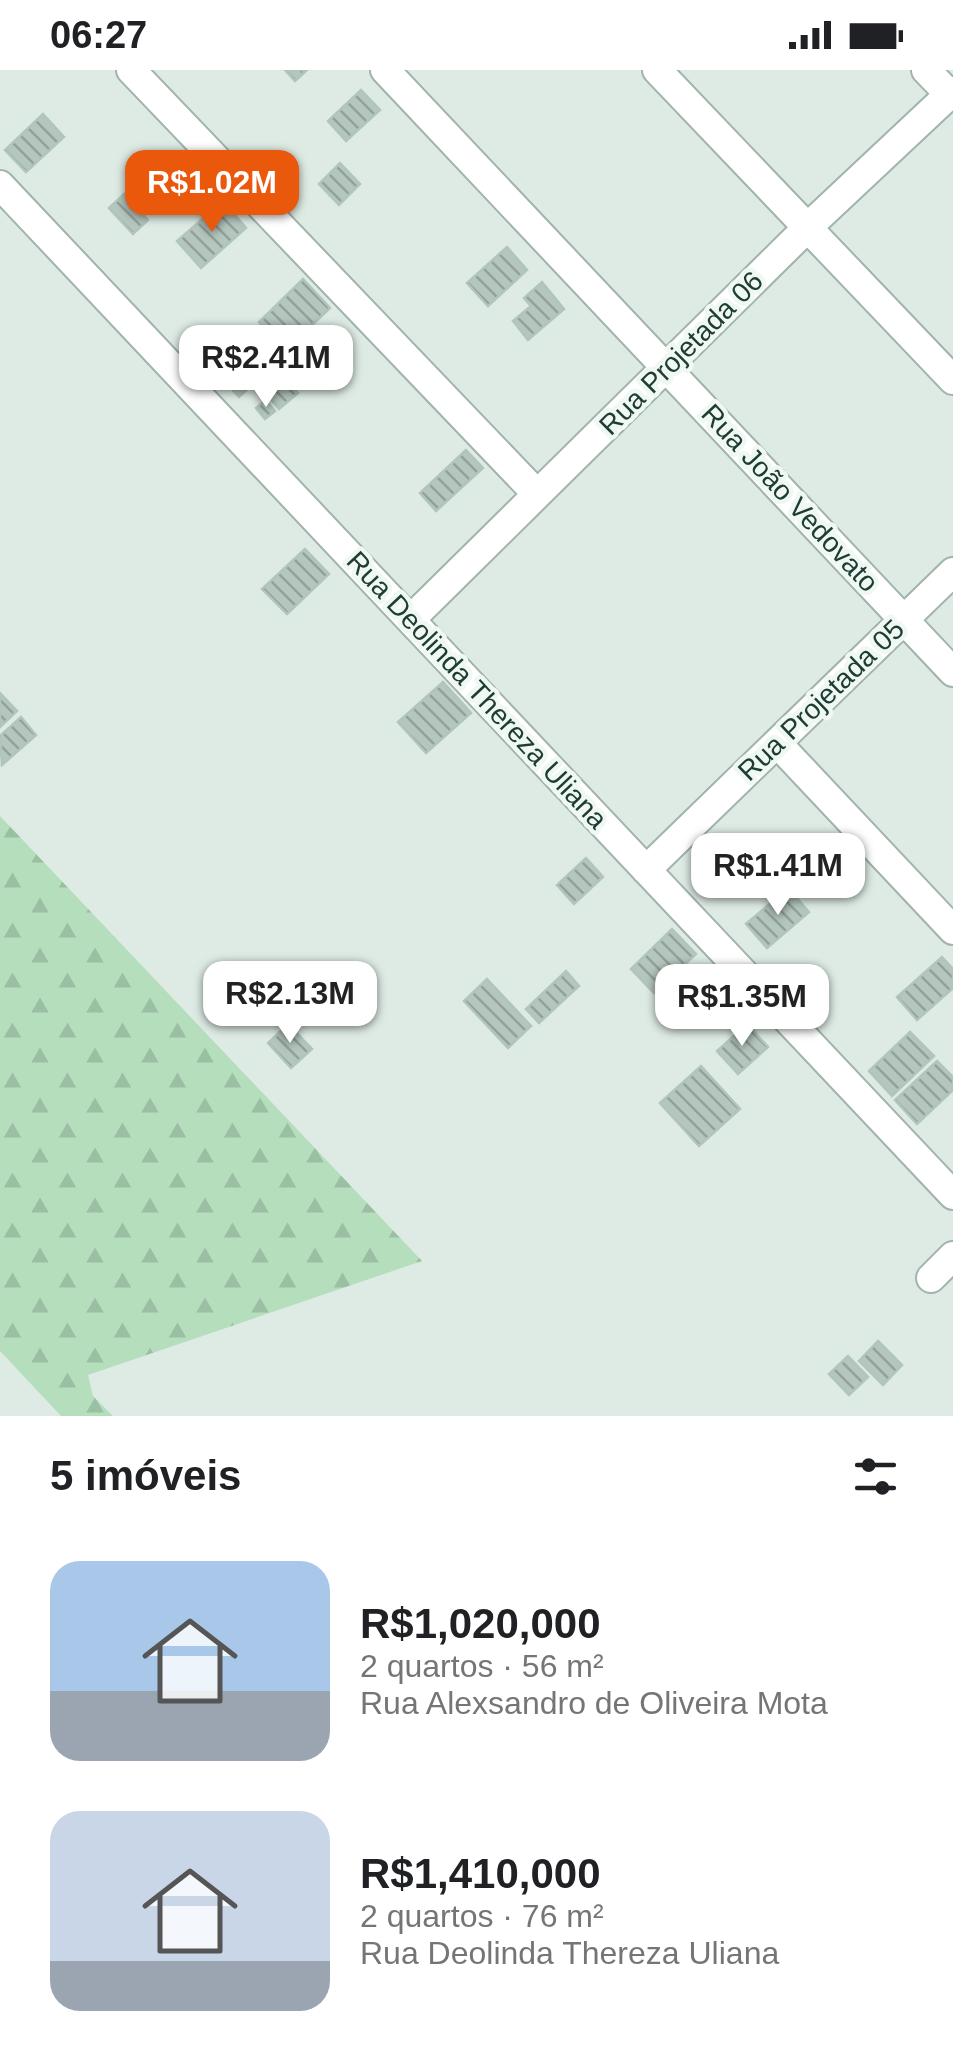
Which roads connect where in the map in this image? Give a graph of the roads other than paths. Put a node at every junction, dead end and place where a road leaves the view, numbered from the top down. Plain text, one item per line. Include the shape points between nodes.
1 (131, 70) edge
2 (385, 70) edge
3 (657, 70) edge
4 (926, 70) edge
5 (951, 92) edge
6 (0, 186) edge
7 (808, 228) junction
8 (667, 368) junction
9 (953, 380) edge
10 (536, 494) junction
11 (953, 572) edge
12 (411, 619) junction
13 (904, 620) junction
14 (953, 672) edge
15 (777, 743) junction
16 (646, 870) junction
17 (953, 930) edge
18 (953, 1195) edge
19 (953, 1256) edge
20 (930, 1278) dead end

1 - 10 street
2 - 8 street, Rua João Vedovato
3 - 7 street
4 - 5 street
5 - 7 street, Rua Projetada 06
6 - 12 street, Rua Deolinda Thereza Uliana
7 - 8 street, Rua Projetada 06
7 - 9 street
8 - 10 street, Rua Projetada 06
8 - 13 street, Rua João Vedovato
10 - 12 street, Rua Projetada 06
11 - 13 street, Rua Projetada 05
12 - 16 street, Rua Deolinda Thereza Uliana
13 - 14 street, Rua João Vedovato
13 - 15 street, Rua Projetada 05
15 - 16 street, Rua Projetada 05
15 - 17 street
16 - 18 street, Rua Deolinda Thereza Uliana
19 - 20 street

